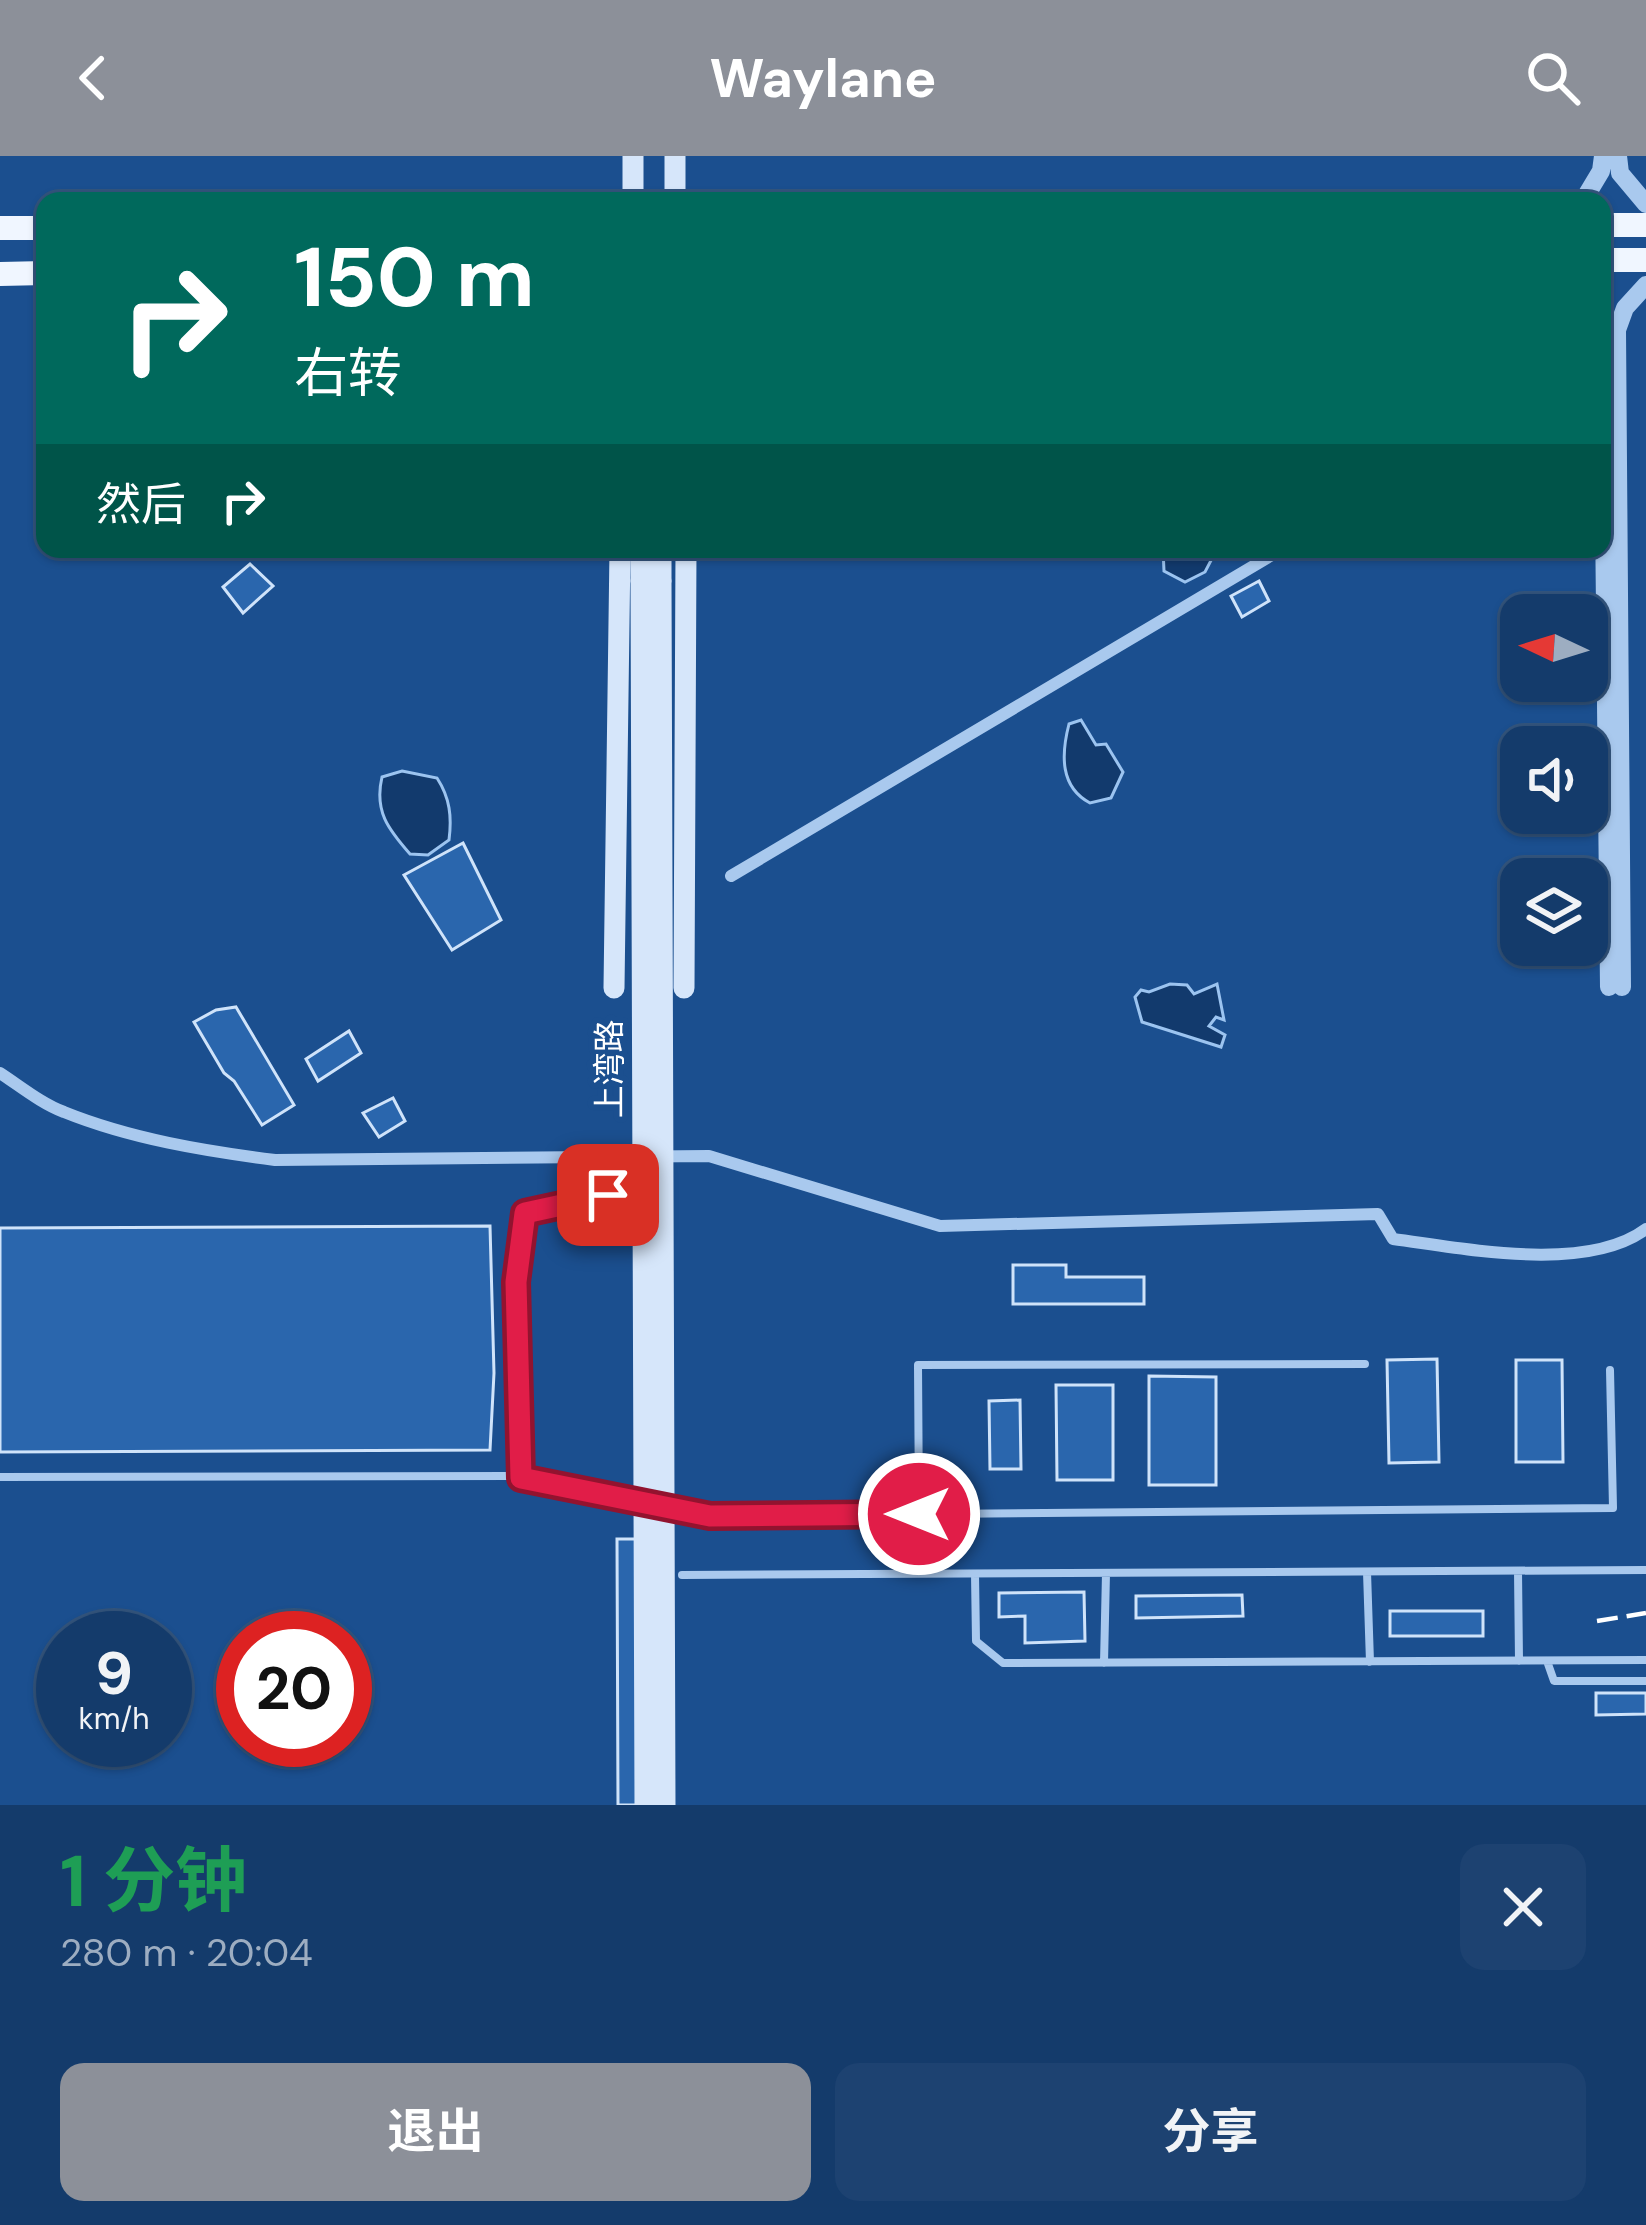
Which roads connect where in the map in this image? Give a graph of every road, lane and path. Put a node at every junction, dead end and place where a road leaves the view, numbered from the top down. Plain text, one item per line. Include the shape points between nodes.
1 (633, 156) edge
2 (675, 156) edge
3 (1603, 156) edge
4 (1618, 156) edge
5 (633, 192) edge
6 (675, 192) edge
7 (1588, 192) edge
8 (1646, 204) edge
9 (1611, 225) edge
10 (1646, 225) edge
11 (36, 228) edge
12 (0, 229) edge
13 (1611, 260) edge
14 (1646, 260) edge
15 (36, 273) edge
16 (0, 274) edge
17 (1646, 285) edge
18 (620, 558) edge
19 (644, 558) edge
20 (658, 558) edge
21 (686, 558) edge
22 (1267, 558) edge
23 (1607, 558) edge
24 (651, 581) junction
25 (730, 876) dead end
26 (614, 988) joint
27 (684, 988) joint
28 (0, 1073) edge
29 (608, 1195) dead end
30 (1646, 1229) edge
31 (1365, 1364) dead end
32 (1610, 1370) dead end
33 (0, 1478) edge
34 (521, 1478) junction
35 (919, 1514) junction
36 (1646, 1570) edge
37 (1518, 1571) junction
38 (1367, 1572) junction
39 (1106, 1573) junction
40 (975, 1574) junction
41 (682, 1575) dead end
42 (1646, 1660) edge
43 (1370, 1661) junction
44 (1519, 1661) junction
45 (1547, 1661) junction
46 (1104, 1663) junction
47 (1646, 1681) edge
48 (645, 1805) edge
49 (665, 1805) edge

1 - 5 main road
2 - 6 main road
3 - 7 street
4 - 8 street via 1628,187
9 - 10 main road
11 - 12 main road
13 - 14 main road
15 - 16 main road
17 - 23 street via 1617,330 1615,987
18 - 26 main road, 上湾路
19 - 24 main road, 上湾路
20 - 24 main road, 上湾路
21 - 27 main road
22 - 25 street
24 - 48 main road, 上湾路, bridge
24 - 49 main road, 上湾路, bridge
26 - 27 lane via 627,997
28 - 30 street via 61,1111 238,1155 709,1156 940,1226 1378,1214 1393,1238 1506,1255 1569,1253
29 - 34 lane via 525,1213 516,1282
31 - 35 lane via 918,1365
32 - 35 lane via 1612,1508
33 - 34 lane
34 - 35 lane via 710,1516
36 - 37 lane
37 - 38 lane
37 - 44 lane
38 - 39 lane
38 - 43 lane
39 - 40 lane
39 - 46 lane
40 - 41 lane
40 - 46 lane via 976,1641 1003,1663
42 - 45 lane
43 - 44 lane
43 - 46 lane
44 - 45 lane
45 - 47 lane via 1554,1681

